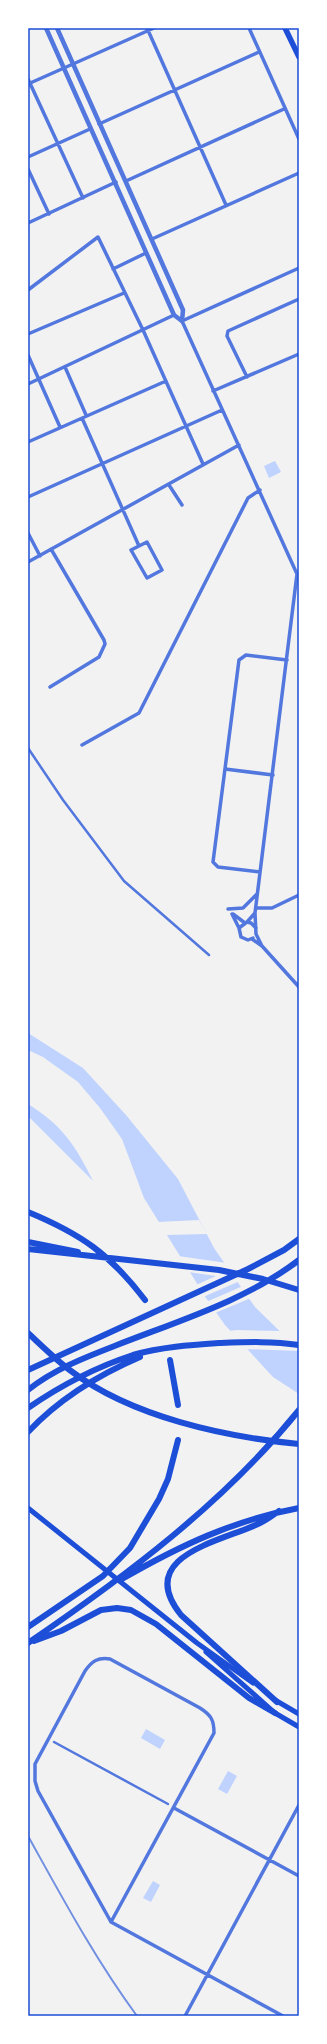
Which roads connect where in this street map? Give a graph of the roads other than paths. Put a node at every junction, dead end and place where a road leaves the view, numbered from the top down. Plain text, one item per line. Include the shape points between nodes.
1 (46, 28) edge
2 (57, 28) edge
3 (154, 28) edge
4 (249, 28) edge
5 (285, 28) edge
6 (147, 29) edge
7 (259, 52) junction
8 (299, 58) edge
9 (73, 64) junction
10 (64, 68) junction
11 (29, 82) edge
12 (175, 90) junction
13 (284, 108) junction
14 (99, 124) junction
15 (90, 129) junction
16 (299, 140) edge
17 (58, 144) junction
18 (200, 147) junction
19 (28, 157) edge
20 (28, 169) edge
21 (299, 172) edge
22 (126, 181) junction
23 (116, 182) junction
24 (83, 198) junction
25 (226, 205) junction
26 (48, 214) junction
27 (28, 223) edge
28 (152, 239) junction
29 (146, 253) junction
30 (299, 268) edge
31 (113, 269) junction
32 (28, 290) edge
33 (124, 293) junction
34 (299, 300) edge
35 (183, 310) junction
36 (174, 314) junction
37 (182, 320) junction
38 (143, 330) junction
39 (28, 334) edge
40 (299, 354) edge
41 (28, 355) edge
42 (65, 367) junction
43 (247, 377) junction
44 (38, 378) junction
45 (166, 381) junction
46 (28, 384) edge
47 (213, 391) junction
48 (222, 410) junction
49 (86, 416) junction
50 (82, 418) junction
51 (187, 426) junction
52 (60, 427) junction
53 (28, 442) edge
54 (239, 445) junction
55 (103, 463) junction
56 (203, 464) junction
57 (169, 484) junction
58 (260, 490) junction
59 (28, 497) edge
60 (182, 505) dead end
61 (123, 510) junction
62 (28, 533) edge
63 (139, 546) junction
64 (51, 549) junction
65 (40, 556) junction
66 (28, 562) edge
67 (298, 587) edge
68 (286, 660) junction
69 (50, 687) dead end
70 (82, 744) dead end
71 (28, 748) edge
72 (225, 769) junction
73 (273, 775) junction
74 (260, 872) junction
75 (258, 893) junction
76 (299, 896) edge
77 (228, 909) dead end
78 (256, 911) junction
79 (246, 922) junction
80 (239, 928) junction
81 (256, 929) junction
82 (256, 934) junction
83 (252, 939) junction
84 (262, 946) junction
85 (209, 955) dead end
86 (299, 987) edge
87 (28, 1212) edge
88 (299, 1239) edge
89 (28, 1242) edge
90 (28, 1249) edge
91 (89, 1256) junction
92 (299, 1260) edge
93 (299, 1290) edge
94 (145, 1300) dead end
95 (28, 1333) edge
96 (299, 1345) edge
97 (154, 1351) junction
98 (170, 1360) dead end
99 (28, 1370) edge
100 (28, 1390) edge
101 (178, 1405) dead end
102 (28, 1408) edge
103 (299, 1410) edge
104 (28, 1432) edge
105 (178, 1440) dead end
106 (297, 1444) edge
107 (28, 1508) edge
108 (299, 1508) edge
109 (279, 1512) junction
110 (104, 1590) junction
111 (28, 1627) edge
112 (28, 1642) edge
113 (197, 1643) junction
114 (277, 1702) junction
115 (275, 1714) junction
116 (299, 1714) edge
117 (299, 1727) edge
118 (54, 1742) dead end
119 (168, 1804) dead end
120 (299, 1805) edge
121 (174, 1808) junction
122 (268, 1859) junction
123 (299, 1876) edge
124 (111, 1922) junction
125 (207, 1975) junction
126 (185, 2016) edge
127 (283, 2016) edge

1 - 10 street
2 - 9 street
3 - 6 street
4 - 7 street
5 - 8 main road
6 - 9 street
6 - 12 street
7 - 12 street
7 - 13 street
9 - 10 street
9 - 14 street
10 - 11 street
10 - 15 street
11 - 17 street
12 - 14 street
12 - 18 street
13 - 16 street
13 - 18 street
14 - 22 street
15 - 17 street
15 - 23 street
17 - 19 street
17 - 24 street
18 - 22 street
18 - 25 street
20 - 26 street
21 - 25 street
22 - 28 street
23 - 24 street
23 - 29 street
24 - 26 street
25 - 28 street
26 - 27 street
28 - 35 street
29 - 31 street
29 - 36 street
30 - 37 street
31 - 32 street via 98,237
31 - 33 street
33 - 38 street
33 - 39 street
34 - 43 street via 228,331 227,336
35 - 36 street
35 - 37 street
36 - 37 street
36 - 38 street
37 - 47 street
38 - 42 street
38 - 45 street
40 - 43 street
41 - 44 street
42 - 44 street
42 - 49 street
43 - 47 street
44 - 46 street
44 - 52 street
45 - 49 street
45 - 51 street
47 - 48 street
48 - 51 street
48 - 54 street
49 - 50 street
50 - 52 street
50 - 55 street
51 - 55 street
51 - 56 street
52 - 53 street
54 - 56 street
54 - 58 street
55 - 59 street
55 - 61 street
56 - 57 street
57 - 60 street
57 - 61 street
58 - 67 street via 297,574
58 - 70 street via 248,498 139,713
61 - 63 street
61 - 64 street
62 - 65 street
63 - 63 street via 131,550 147,578 162,570 147,542
64 - 65 street
64 - 69 street via 105,644 99,657
65 - 66 street
67 - 68 street
68 - 72 street via 246,655 239,660
68 - 73 street
71 - 85 street via 113,869
72 - 73 street
72 - 74 street via 213,862 218,867
73 - 74 street
74 - 75 street
75 - 77 street via 243,908
75 - 78 street
76 - 78 street via 272,908
78 - 79 street
78 - 81 street
79 - 80 street
79 - 80 street via 232,914
79 - 81 street via 251,923
80 - 83 street via 240,937
81 - 82 street
82 - 83 street
82 - 84 street
83 - 84 street
84 - 86 street
87 - 94 highway via 61,1226 93,1246 118,1268
88 - 99 highway via 248,1269
89 - 91 highway
90 - 91 highway
91 - 93 highway via 218,1270
92 - 100 highway via 283,1273 258,1287 86,1357 57,1371
95 - 106 highway via 72,1372 127,1402 173,1420 243,1437
96 - 97 highway via 250,1342 190,1345
97 - 102 highway via 134,1355 96,1370 48,1394
97 - 104 highway via 103,1374 66,1397
98 - 101 highway
103 - 110 highway via 251,1465 212,1502
105 - 111 highway via 168,1479 130,1548 103,1576
107 - 113 main road
108 - 109 highway
109 - 110 highway via 204,1536
109 - 114 highway via 260,1523 185,1554 175,1564 168,1578 168,1592 172,1604
110 - 112 highway
112 - 115 highway via 49,1636 101,1610 130,1610 156,1624 249,1698
113 - 114 main road
113 - 115 main road
114 - 116 main road
115 - 117 main road
118 - 119 street
120 - 122 street
121 - 122 street
121 - 124 street
121 - 124 street via 214,1733 211,1717 200,1708 110,1659 96,1660 85,1671 48,1738 35,1764 35,1781 38,1791
122 - 123 street
122 - 125 street
124 - 125 street
125 - 126 street
125 - 127 street

